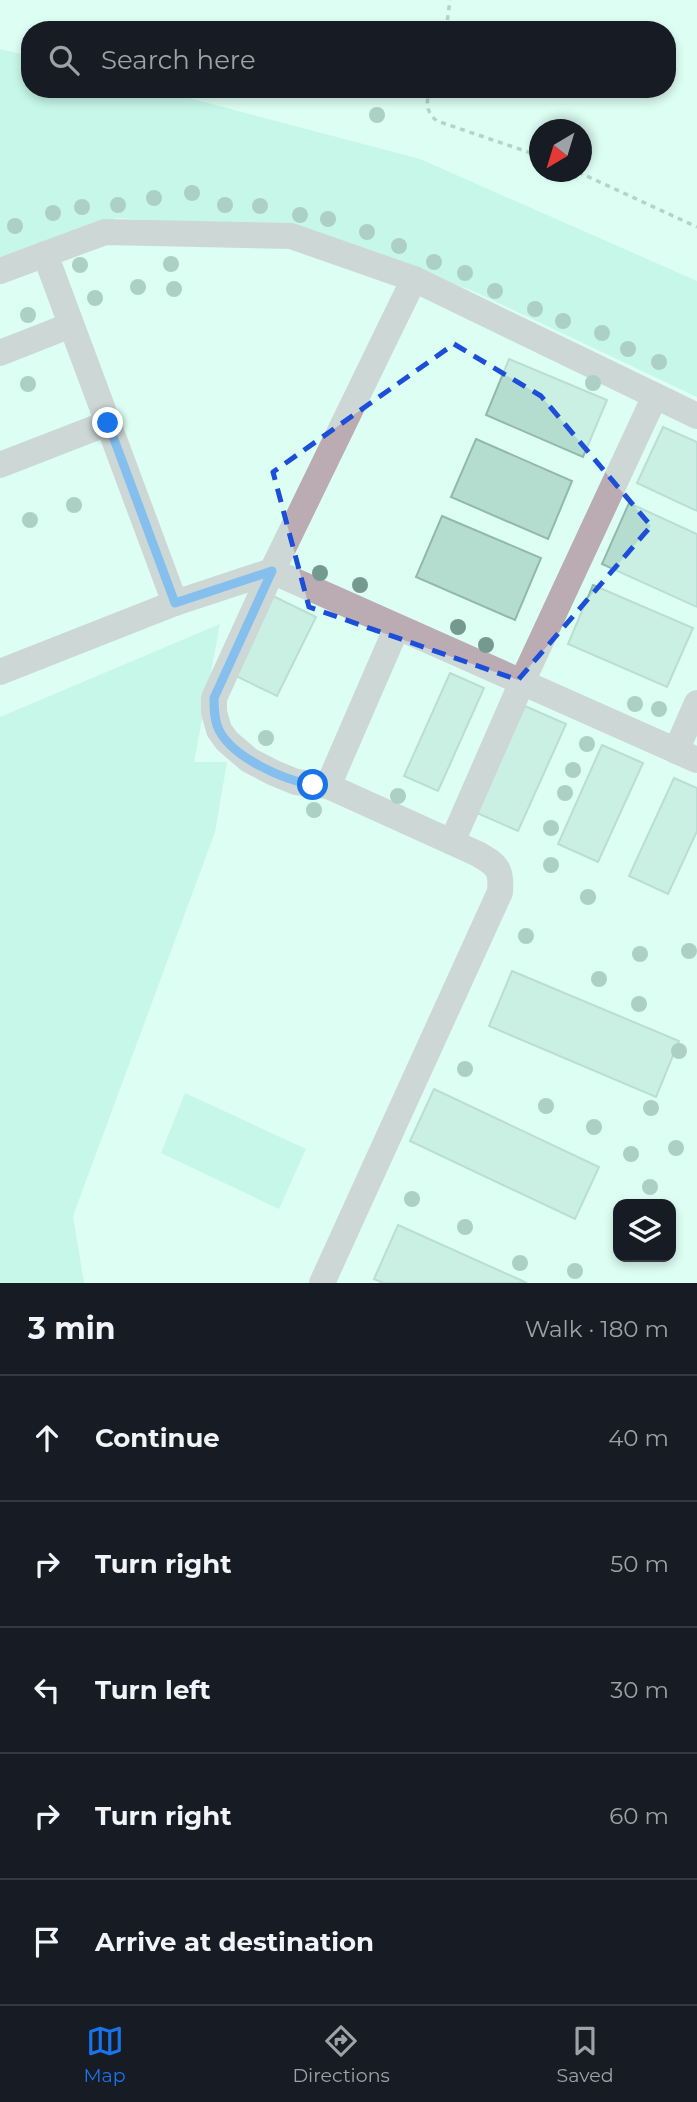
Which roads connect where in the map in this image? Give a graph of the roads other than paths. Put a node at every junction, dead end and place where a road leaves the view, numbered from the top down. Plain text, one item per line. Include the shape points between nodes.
1 (45, 254) junction
2 (0, 271) edge
3 (414, 279) junction
4 (71, 324) junction
5 (0, 353) edge
6 (655, 396) junction
7 (697, 416) edge
8 (108, 423) junction
9 (0, 465) edge
10 (272, 571) junction
11 (175, 603) junction
12 (397, 627) junction
13 (0, 672) edge
14 (523, 682) junction
15 (697, 703) edge
16 (687, 756) edge
17 (328, 786) junction
18 (452, 842) junction
19 (322, 1283) edge

1 - 2 lane
1 - 3 lane via 105,232 290,236
1 - 4 lane
3 - 6 lane
3 - 10 lane
4 - 5 lane
4 - 8 lane
6 - 7 lane
6 - 14 lane
8 - 9 lane
8 - 11 lane
10 - 11 lane
10 - 12 lane
10 - 17 lane via 214,698 214,712 219,730 250,760 296,782
11 - 13 lane
12 - 14 lane
12 - 17 lane
14 - 16 lane
14 - 18 lane
15 - 16 lane
17 - 18 lane
18 - 19 lane via 493,863 502,876 500,892

